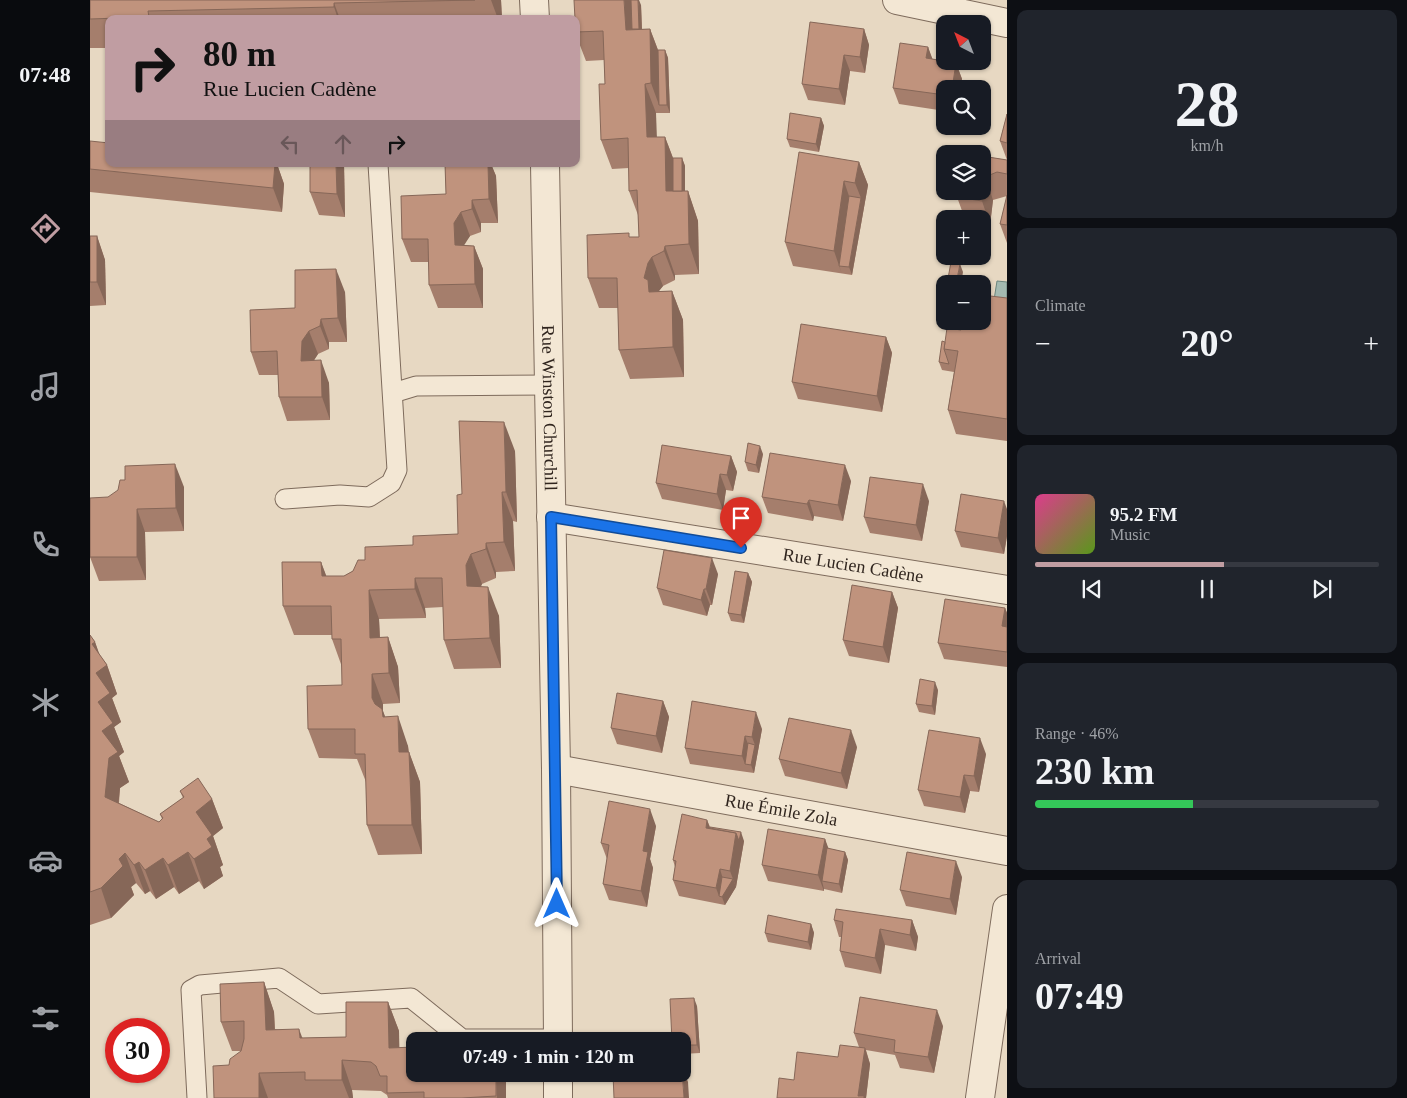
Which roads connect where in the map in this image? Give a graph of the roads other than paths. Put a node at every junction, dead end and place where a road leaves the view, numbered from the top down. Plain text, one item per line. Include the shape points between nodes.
1 (534, 0) edge
2 (897, 0) edge
3 (535, 15) edge
4 (1007, 23) edge
5 (378, 167) edge
6 (544, 167) edge
7 (548, 385) junction
8 (393, 393) junction
9 (284, 499) dead end
10 (551, 517) junction
11 (1007, 590) edge
12 (556, 769) junction
13 (1007, 851) edge
14 (1007, 909) edge
15 (453, 1032) edge
16 (558, 1032) edge
17 (558, 1082) edge
18 (197, 1098) edge
19 (558, 1098) edge
20 (980, 1098) edge

1 - 3 street
2 - 4 street
5 - 8 lane
6 - 7 street, Rue Winston Churchill
7 - 8 lane via 416,386
7 - 10 street, Rue Winston Churchill
8 - 9 lane via 397,470 391,483 369,497 340,495
10 - 11 street, Rue Lucien Cadène
10 - 12 street, Rue Winston Churchill
12 - 13 street, Rue Émile Zola
12 - 16 street, Rue Winston Churchill
14 - 20 street
15 - 18 lane via 411,998 318,1004 280,978 200,985 191,990
17 - 19 street

